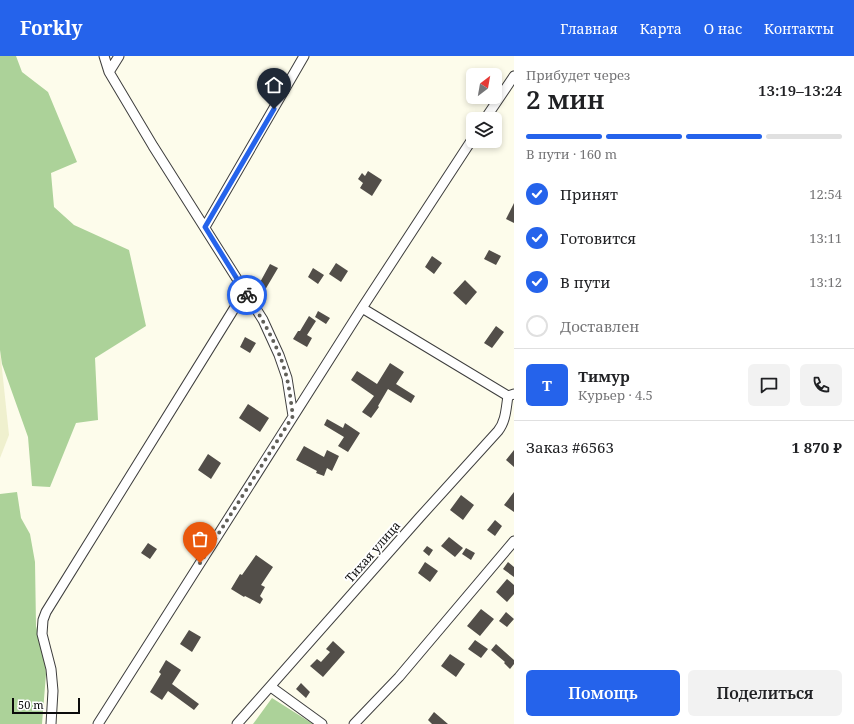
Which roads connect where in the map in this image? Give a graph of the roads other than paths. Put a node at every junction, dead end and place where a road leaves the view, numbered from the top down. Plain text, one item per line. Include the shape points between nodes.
1 (104, 56) edge
2 (119, 56) edge
3 (304, 56) edge
4 (109, 72) junction
5 (514, 76) edge
6 (491, 112) edge
7 (466, 148) edge
8 (205, 227) junction
9 (244, 291) junction
10 (362, 308) junction
11 (511, 395) edge
12 (293, 416) junction
13 (514, 541) edge
14 (271, 687) junction
15 (51, 724) edge
16 (98, 724) edge
17 (238, 724) edge
18 (322, 724) edge
19 (354, 724) edge

1 - 4 street
2 - 4 street
3 - 8 street
4 - 8 street
5 - 6 street
7 - 10 street
8 - 9 street
9 - 12 street via 263,320 279,355 287,378
9 - 15 street via 46,612 42,634 51,669
10 - 11 street
10 - 12 street
11 - 14 street, Тихая улица via 498,431
12 - 16 street
13 - 19 street via 399,677
14 - 17 street, Тихая улица
14 - 18 street

